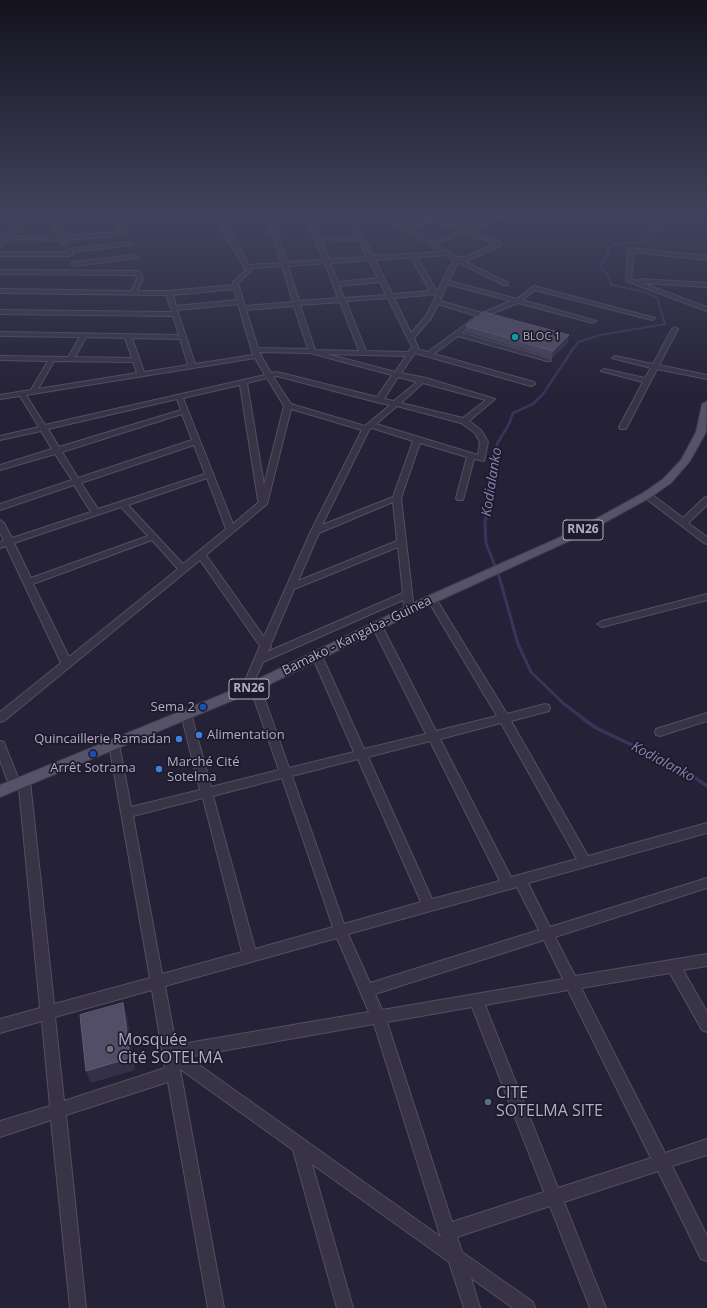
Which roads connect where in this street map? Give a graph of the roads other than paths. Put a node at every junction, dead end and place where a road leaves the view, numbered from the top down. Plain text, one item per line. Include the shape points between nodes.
1 (139, 277) edge
2 (241, 277) edge
3 (288, 277) edge
4 (333, 277) edge
5 (380, 277) edge
6 (427, 277) edge
7 (447, 277) edge
8 (492, 277) edge
9 (381, 280) junction
10 (628, 280) joint
11 (445, 282) junction
12 (336, 284) junction
13 (506, 284) dead end
14 (707, 285) edge
15 (236, 287) junction
16 (0, 291) edge
17 (133, 292) junction
18 (169, 292) junction
19 (437, 292) junction
20 (389, 296) junction
21 (342, 300) junction
22 (518, 301) junction
23 (436, 302) junction
24 (296, 304) junction
25 (241, 305) junction
26 (707, 309) edge
27 (175, 311) junction
28 (0, 312) edge
29 (482, 315) junction
30 (652, 318) dead end
31 (497, 319) edge
32 (594, 321) dead end
33 (675, 329) dead end
34 (0, 334) edge
35 (459, 334) junction
36 (84, 336) junction
37 (128, 336) junction
38 (183, 337) junction
39 (410, 338) junction
40 (312, 352) junction
41 (412, 352) junction
42 (256, 353) junction
43 (363, 353) junction
44 (430, 354) junction
45 (0, 358) edge
46 (615, 358) dead end
47 (52, 359) junction
48 (70, 359) junction
49 (136, 360) junction
50 (549, 360) dead end
51 (192, 366) junction
52 (655, 366) junction
53 (604, 372) dead end
54 (397, 374) junction
55 (141, 375) junction
56 (268, 375) junction
57 (707, 377) edge
58 (423, 380) junction
59 (243, 381) junction
60 (648, 381) junction
61 (531, 384) dead end
62 (33, 392) junction
63 (22, 394) junction
64 (179, 396) junction
65 (0, 397) edge
66 (379, 400) junction
67 (395, 404) junction
68 (707, 404) edge
69 (288, 406) junction
70 (185, 411) junction
71 (464, 421) junction
72 (368, 427) junction
73 (623, 427) dead end
74 (43, 428) junction
75 (704, 432) edge
76 (0, 438) edge
77 (418, 440) junction
78 (197, 441) junction
79 (57, 451) junction
80 (470, 455) junction
81 (0, 468) edge
82 (210, 475) junction
83 (76, 481) junction
84 (647, 495) junction
85 (397, 498) junction
86 (460, 498) dead end
87 (707, 500) edge
88 (123, 504) junction
89 (263, 504) junction
90 (0, 507) edge
91 (96, 513) junction
92 (0, 523) edge
93 (683, 523) junction
94 (231, 530) junction
95 (316, 531) junction
96 (153, 537) junction
97 (706, 539) edge
98 (10, 542) junction
99 (402, 542) junction
100 (0, 545) edge
101 (201, 555) junction
102 (183, 569) junction
103 (29, 582) junction
104 (292, 587) junction
105 (407, 595) junction
106 (707, 597) edge
107 (432, 599) junction
108 (409, 610) junction
109 (602, 624) dead end
110 (377, 626) junction
111 (266, 647) junction
112 (317, 656) junction
113 (261, 659) junction
114 (67, 664) junction
115 (251, 688) junction
116 (545, 708) dead end
117 (186, 714) junction
118 (707, 717) edge
119 (0, 718) edge
120 (504, 718) junction
121 (660, 732) dead end
122 (433, 736) junction
123 (114, 744) junction
124 (0, 745) edge
125 (361, 754) junction
126 (285, 773) junction
127 (20, 783) junction
128 (0, 791) edge
129 (207, 793) junction
130 (126, 813) junction
131 (707, 828) edge
132 (585, 862) junction
133 (514, 882) junction
134 (707, 883) edge
135 (429, 906) junction
136 (340, 930) junction
137 (547, 934) junction
138 (250, 956) junction
139 (707, 960) edge
140 (673, 966) junction
141 (157, 982) junction
142 (572, 983) junction
143 (366, 990) junction
144 (476, 999) junction
145 (48, 1012) junction
146 (378, 1016) junction
147 (707, 1025) edge
148 (0, 1026) edge
149 (170, 1053) junction
150 (174, 1073) junction
151 (58, 1110) junction
152 (0, 1129) edge
153 (300, 1145) junction
154 (707, 1148) edge
155 (662, 1162) junction
156 (554, 1197) junction
157 (447, 1232) junction
158 (707, 1253) edge
159 (455, 1258) junction
160 (78, 1308) edge
161 (216, 1308) edge
162 (345, 1308) edge
163 (472, 1308) edge
164 (527, 1308) edge
165 (598, 1308) edge

1 - 17 street
2 - 15 street via 235,283
3 - 24 street
4 - 12 street
5 - 9 street
6 - 19 street
7 - 11 street
8 - 13 street
9 - 12 street
9 - 20 street
10 - 14 street
10 - 26 street
11 - 19 street
11 - 22 street
12 - 21 street
15 - 18 street
15 - 25 street
16 - 17 street
17 - 18 street
18 - 27 street
19 - 20 street
19 - 23 street
20 - 21 street
20 - 39 street
21 - 24 street
21 - 43 street
22 - 29 street
22 - 30 street via 534,288
22 - 32 street
23 - 29 street
23 - 39 street via 429,317
24 - 25 street
24 - 40 street
25 - 27 street
25 - 42 street
27 - 28 street
27 - 38 street
29 - 31 street
29 - 35 street
33 - 52 street
34 - 36 street
35 - 44 street
35 - 50 street
36 - 37 street
36 - 48 street
37 - 38 street
37 - 49 street
38 - 51 street
39 - 41 street via 415,347
40 - 42 street
40 - 43 street
40 - 54 street
41 - 43 street
41 - 44 street
41 - 54 street
42 - 51 street
42 - 56 street
44 - 61 street
45 - 47 street
46 - 52 street
47 - 48 street
47 - 62 street
48 - 49 street
49 - 55 street
51 - 55 street
52 - 57 street
52 - 60 street
53 - 60 street
54 - 58 street
54 - 66 street
55 - 62 street
56 - 59 street
56 - 66 street via 277,374
56 - 69 street
58 - 67 street
58 - 71 street via 491,399
59 - 64 street
59 - 89 street
60 - 73 street
62 - 63 street
63 - 65 street
63 - 74 street
64 - 70 street
64 - 74 street
66 - 67 street
67 - 71 street
67 - 72 street
68 - 75 main road, Bamako - Kangaba- Guinea / RN26
69 - 72 street
69 - 89 street
70 - 78 street
70 - 79 street
71 - 80 street via 478,432 484,442 481,458
72 - 77 street
72 - 95 street
74 - 76 street
74 - 79 street
75 - 84 main road, Bamako - Kangaba- Guinea / RN26 via 667,481
77 - 80 street
77 - 85 street
78 - 82 street
78 - 83 street
79 - 81 street
79 - 83 street
80 - 86 street
82 - 88 street
82 - 94 street
83 - 90 street
83 - 91 street
84 - 93 street
84 - 107 main road, Bamako - Kangaba- Guinea / RN26 via 578,533
85 - 95 street
85 - 99 street
87 - 93 street
88 - 91 street
88 - 96 street
89 - 94 street
91 - 98 street
92 - 98 street
93 - 97 street
94 - 101 street
95 - 104 street
96 - 102 street
96 - 103 street
98 - 100 street
98 - 103 street
99 - 104 street
99 - 105 street
101 - 102 street
101 - 111 street
102 - 114 street
103 - 114 street
104 - 111 street
105 - 108 street
105 - 113 street
106 - 109 street
107 - 108 main road, Bamako - Kangaba- Guinea / RN26
107 - 120 street
108 - 110 main road, Bamako - Kangaba- Guinea / RN26
110 - 112 main road, Bamako - Kangaba- Guinea / RN26
110 - 122 street
111 - 113 street
112 - 115 main road, Bamako - Kangaba- Guinea / RN26
112 - 125 street
113 - 115 street
114 - 119 street
115 - 117 main road, Bamako - Kangaba- Guinea / RN26
115 - 126 street
116 - 120 street
117 - 123 main road, Bamako - Kangaba- Guinea / RN26
117 - 129 street
118 - 121 street
120 - 122 street
120 - 132 street
122 - 125 street
122 - 133 street
123 - 127 main road, Bamako - Kangaba- Guinea / RN26
123 - 130 street
124 - 127 street
125 - 126 street
125 - 135 street
126 - 129 street
126 - 136 street
127 - 128 main road, Bamako - Kangaba- Guinea / RN26
127 - 145 street
129 - 130 street
129 - 138 street
130 - 141 street
131 - 132 street
132 - 133 street
133 - 135 street
133 - 137 street
134 - 137 street
135 - 136 street
136 - 138 street
136 - 143 street
137 - 142 street
137 - 143 street
138 - 141 street
139 - 140 street
140 - 142 street
140 - 147 street
141 - 145 street
141 - 149 street
142 - 144 street
142 - 155 street
143 - 146 street
144 - 146 street
144 - 156 street
145 - 148 street
145 - 151 street
146 - 149 street
146 - 157 street
149 - 150 street
149 - 153 street
150 - 151 street
150 - 161 street
151 - 152 street
151 - 160 street
153 - 159 street
153 - 162 street
154 - 155 street
155 - 156 street
155 - 158 street
156 - 157 street
156 - 165 street
157 - 159 street
159 - 163 street
159 - 164 street

